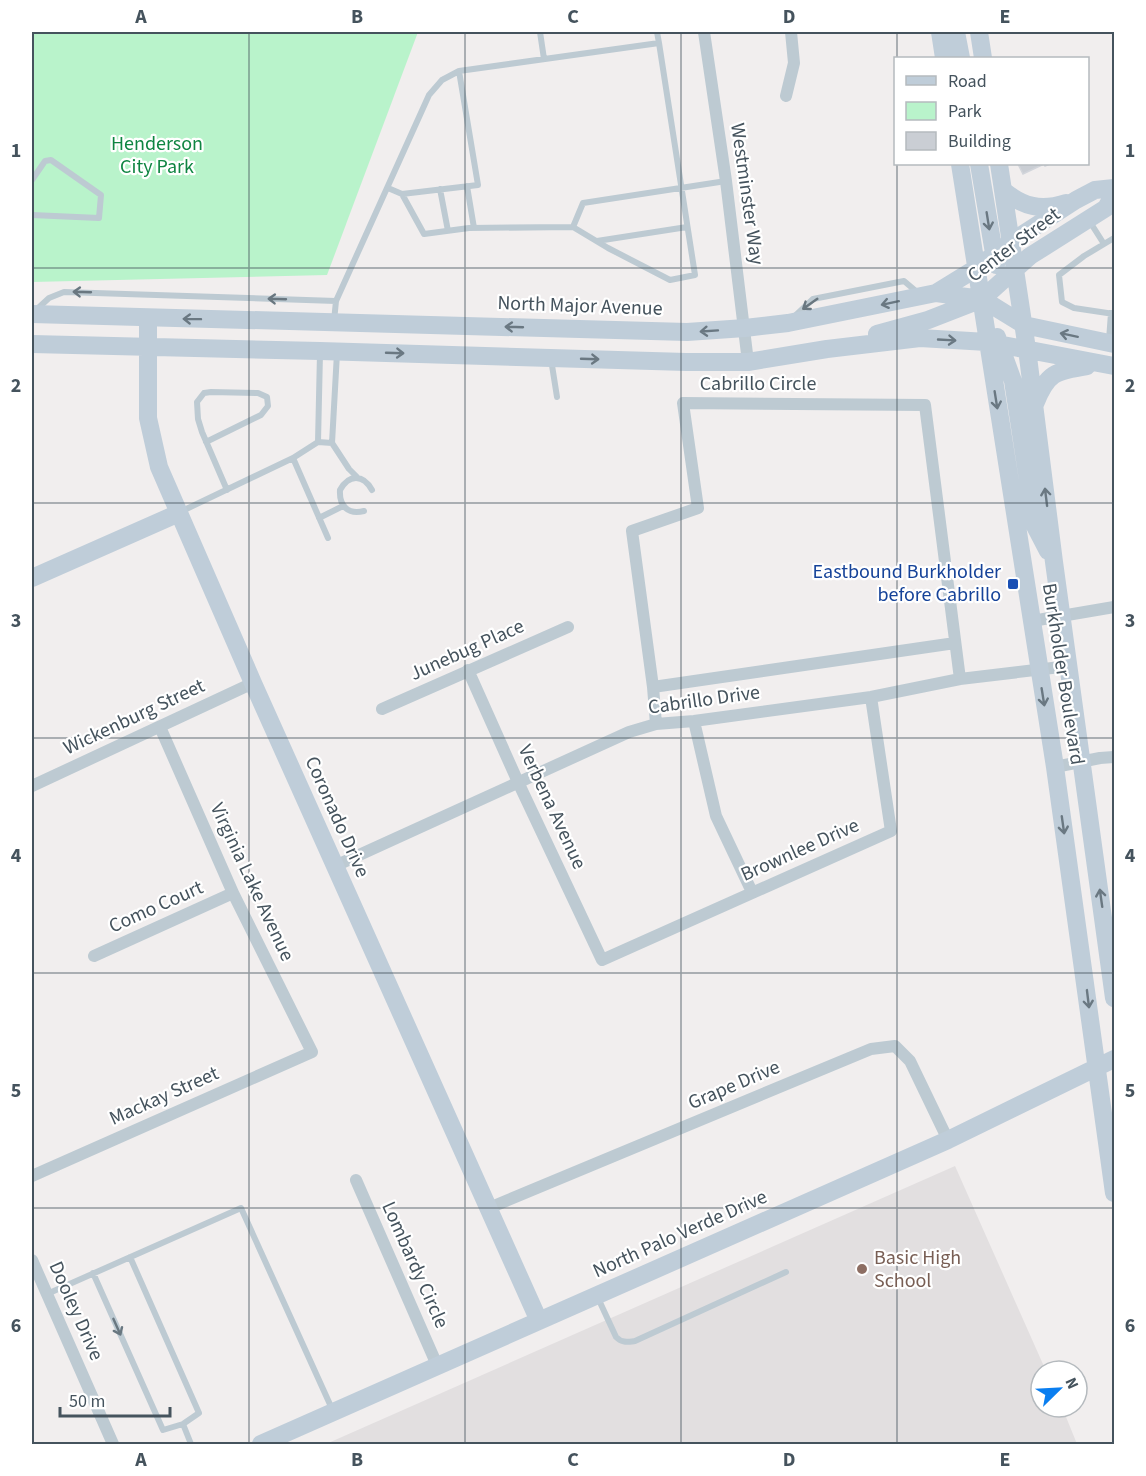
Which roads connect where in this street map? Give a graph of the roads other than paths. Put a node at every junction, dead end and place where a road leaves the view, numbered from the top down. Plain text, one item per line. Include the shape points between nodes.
1 (540, 32) edge
2 (657, 32) edge
3 (704, 32) edge
4 (791, 32) edge
5 (940, 32) edge
6 (956, 32) edge
7 (979, 32) edge
8 (659, 43) junction
9 (944, 57) edge
10 (961, 57) edge
11 (983, 57) edge
12 (544, 59) junction
13 (459, 71) junction
14 (786, 96) dead end
15 (960, 165) edge
16 (979, 165) edge
17 (999, 165) edge
18 (32, 180) edge
19 (726, 181) junction
20 (467, 186) junction
21 (388, 188) junction
22 (1114, 188) edge
23 (440, 189) junction
24 (681, 189) junction
25 (1003, 190) junction
26 (402, 194) junction
27 (1114, 194) edge
28 (1076, 200) junction
29 (32, 215) edge
30 (1088, 219) junction
31 (573, 227) junction
32 (687, 227) junction
33 (474, 228) junction
34 (448, 231) junction
35 (1114, 238) edge
36 (596, 241) junction
37 (1011, 242) junction
38 (1104, 244) junction
39 (995, 254) junction
40 (1015, 268) junction
41 (975, 269) junction
42 (999, 283) junction
43 (929, 295) junction
44 (982, 299) junction
45 (336, 301) junction
46 (32, 314) edge
47 (1113, 314) edge
48 (1006, 315) junction
49 (148, 318) junction
50 (334, 321) junction
51 (1024, 325) junction
52 (745, 328) junction
53 (993, 343) junction
54 (32, 344) edge
55 (1112, 344) edge
56 (147, 348) junction
57 (826, 349) junction
58 (1027, 349) junction
59 (328, 351) junction
60 (551, 358) junction
61 (748, 362) junction
62 (1108, 365) edge
63 (557, 397) dead end
64 (319, 405) junction
65 (334, 405) junction
66 (1034, 406) junction
67 (206, 442) junction
68 (318, 442) junction
69 (332, 443) junction
70 (293, 458) junction
71 (357, 477) junction
72 (228, 490) junction
73 (372, 490) dead end
74 (343, 506) junction
75 (364, 511) dead end
76 (179, 513) junction
77 (319, 518) junction
78 (328, 538) dead end
79 (1054, 562) junction
80 (32, 578) edge
81 (1114, 607) edge
82 (1062, 617) junction
83 (1032, 621) junction
84 (568, 627) dead end
85 (955, 643) junction
86 (1069, 666) junction
87 (468, 670) junction
88 (1039, 671) junction
89 (960, 680) junction
90 (253, 683) junction
91 (653, 687) junction
92 (871, 697) junction
93 (382, 710) dead end
94 (694, 722) junction
95 (656, 724) junction
96 (160, 727) junction
97 (1114, 757) edge
98 (1083, 762) junction
99 (1054, 767) junction
100 (518, 782) junction
101 (32, 786) edge
102 (335, 866) junction
103 (752, 892) junction
104 (233, 893) junction
105 (94, 956) dead end
106 (602, 960) joint
107 (1114, 998) edge
108 (312, 1052) joint
109 (1114, 1059) edge
110 (1097, 1068) junction
111 (948, 1140) junction
112 (32, 1176) edge
113 (356, 1180) dead end
114 (1114, 1193) edge
115 (489, 1208) junction
116 (130, 1257) junction
117 (32, 1260) edge
118 (786, 1272) dead end
119 (93, 1274) junction
120 (47, 1294) junction
121 (597, 1295) junction
122 (539, 1321) junction
123 (438, 1365) junction
124 (333, 1412) junction
125 (183, 1424) junction
126 (113, 1444) edge
127 (191, 1444) edge
128 (261, 1444) edge

1 - 12 lane
2 - 8 lane
3 - 19 street, Westminster Way
4 - 14 street via 794,63
5 - 9 street
6 - 10 street
7 - 11 street
8 - 12 lane
8 - 24 lane
12 - 13 lane
13 - 20 lane via 478,185
13 - 21 lane via 442,80 429,95
15 - 41 street, Burkholder Boulevard
16 -> 39 street
17 - 25 street, Burkholder Boulevard
18 - 29 lane via 45,161 51,160 101,195 99,218
19 - 24 lane
19 - 52 street, Westminster Way
20 - 23 lane
20 - 33 lane
21 - 26 lane
21 - 45 lane
22 - 28 street, Center Street via 1095,190
23 - 26 lane
23 - 34 lane
24 - 31 lane via 583,203
24 - 32 lane
25 - 28 street via 1034,207 1051,208
25 - 37 street, Burkholder Boulevard
26 - 34 lane via 424,234
27 - 30 street, Center Street via 1106,208
28 - 37 street, Center Street
30 - 38 lane
30 - 40 street, Center Street
31 - 33 lane
31 - 36 lane
32 - 36 lane
32 - 36 lane via 695,275 670,280
33 - 34 lane
35 - 38 lane
37 - 39 street, Center Street
37 - 40 street, Burkholder Boulevard
38 - 47 lane via 1059,275 1062,303
39 - 41 street, Center Street
39 - 42 street
40 - 42 street, Center Street
40 - 51 street, Burkholder Boulevard
41 - 43 street, Center Street
41 - 44 street, Burkholder Boulevard
42 - 44 street, Center Street
42 - 48 street
43 - 44 street, North Major Avenue
43 -> 52 street, North Major Avenue
44 - 48 street, North Major Avenue
44 - 53 street, Burkholder Boulevard
44 - 57 street, Center Street via 928,320
45 -> 46 lane via 64,292 49,298
45 - 50 lane
46 - 49 street, North Major Avenue
47 - 55 lane
48 - 51 street, North Major Avenue
48 - 58 street
50 -> 49 street, North Major Avenue
49 - 56 street, Coronado Drive
52 -> 50 street, North Major Avenue via 687,332
50 - 59 street
55 -> 51 street, North Major Avenue
51 - 58 street, Burkholder Boulevard
52 - 61 street, Westminster Way
57 -> 53 street via 920,338
53 - 58 street
53 - 79 street via 1013,381 1035,526
53 -> 83 street, Burkholder Boulevard
54 - 56 street
56 - 59 street
56 - 76 street, Coronado Drive via 148,418 159,467
57 - 61 street
58 - 62 street
58 - 66 street, Burkholder Boulevard
59 -> 60 street
59 - 64 lane
59 - 65 lane
60 -> 61 street
60 - 63 lane
62 - 66 street via 1069,368 1054,374 1043,383
64 - 65 lane
64 - 68 lane
65 - 69 lane
79 -> 66 street, Burkholder Boulevard
67 - 67 lane via 199,427 197,402 204,393 258,393 267,397 268,406 261,416
67 - 72 lane
68 - 69 lane
68 - 70 lane
69 - 71 lane
70 - 72 lane
70 - 77 lane
71 - 73 lane via 368,482
71 - 74 lane via 340,490
72 - 76 lane
74 - 75 lane via 353,513
74 - 77 lane
76 - 80 street
76 - 90 street, Coronado Drive
77 - 78 lane
79 - 82 street, Burkholder Boulevard
81 - 82 street
82 - 83 street
82 - 86 street, Burkholder Boulevard
83 - 88 street, Burkholder Boulevard
84 - 87 street, Junebug Place
85 - 89 street, Cabrillo Circle
85 - 91 street
85 - 91 street, Cabrillo Circle via 925,405 683,403 698,508 632,531
86 - 88 street, Cabrillo Drive
86 - 98 street, Burkholder Boulevard
87 - 93 street, Junebug Place
87 - 100 street, Verbena Avenue
88 - 89 street, Cabrillo Drive
88 -> 99 street, Burkholder Boulevard
89 - 92 street, Cabrillo Drive
90 - 96 street, Wickenburg Street
90 - 102 street, Coronado Drive
91 - 95 street, Cabrillo Circle
92 - 94 street, Cabrillo Drive
92 - 103 street, Brownlee Drive via 891,831
94 - 95 street, Cabrillo Drive
94 - 103 street via 716,816
95 - 100 street, Cabrillo Drive via 629,732
96 - 101 street, Wickenburg Street
96 - 104 street, Virginia Lake Avenue
97 - 98 street
98 - 99 street
107 -> 98 street, Burkholder Boulevard
99 -> 110 street, Burkholder Boulevard
100 - 102 street, Cabrillo Drive
100 - 106 street, Verbena Avenue
102 - 115 street, Coronado Drive
103 - 106 street, Brownlee Drive
104 - 105 street, Como Court
104 - 108 street, Virginia Lake Avenue
108 - 112 street, Mackay Street
109 - 110 street, North Palo Verde Drive
110 - 111 street, North Palo Verde Drive
110 - 114 street, Burkholder Boulevard
111 - 115 street, Grape Drive via 910,1061 895,1046 871,1049
111 - 121 street, North Palo Verde Drive
113 - 123 street, Lombardy Circle
115 - 122 street, Coronado Drive
116 - 119 lane
116 - 124 lane via 241,1208
116 - 125 lane via 199,1413
117 - 120 street, Dooley Drive
118 - 121 lane via 627,1342 616,1337
119 - 120 lane
119 -> 125 lane via 163,1430
120 - 126 street, Dooley Drive
121 - 122 street, North Palo Verde Drive
122 - 123 street, North Palo Verde Drive
123 - 124 street, North Palo Verde Drive
124 - 128 street, North Palo Verde Drive
125 - 127 lane

